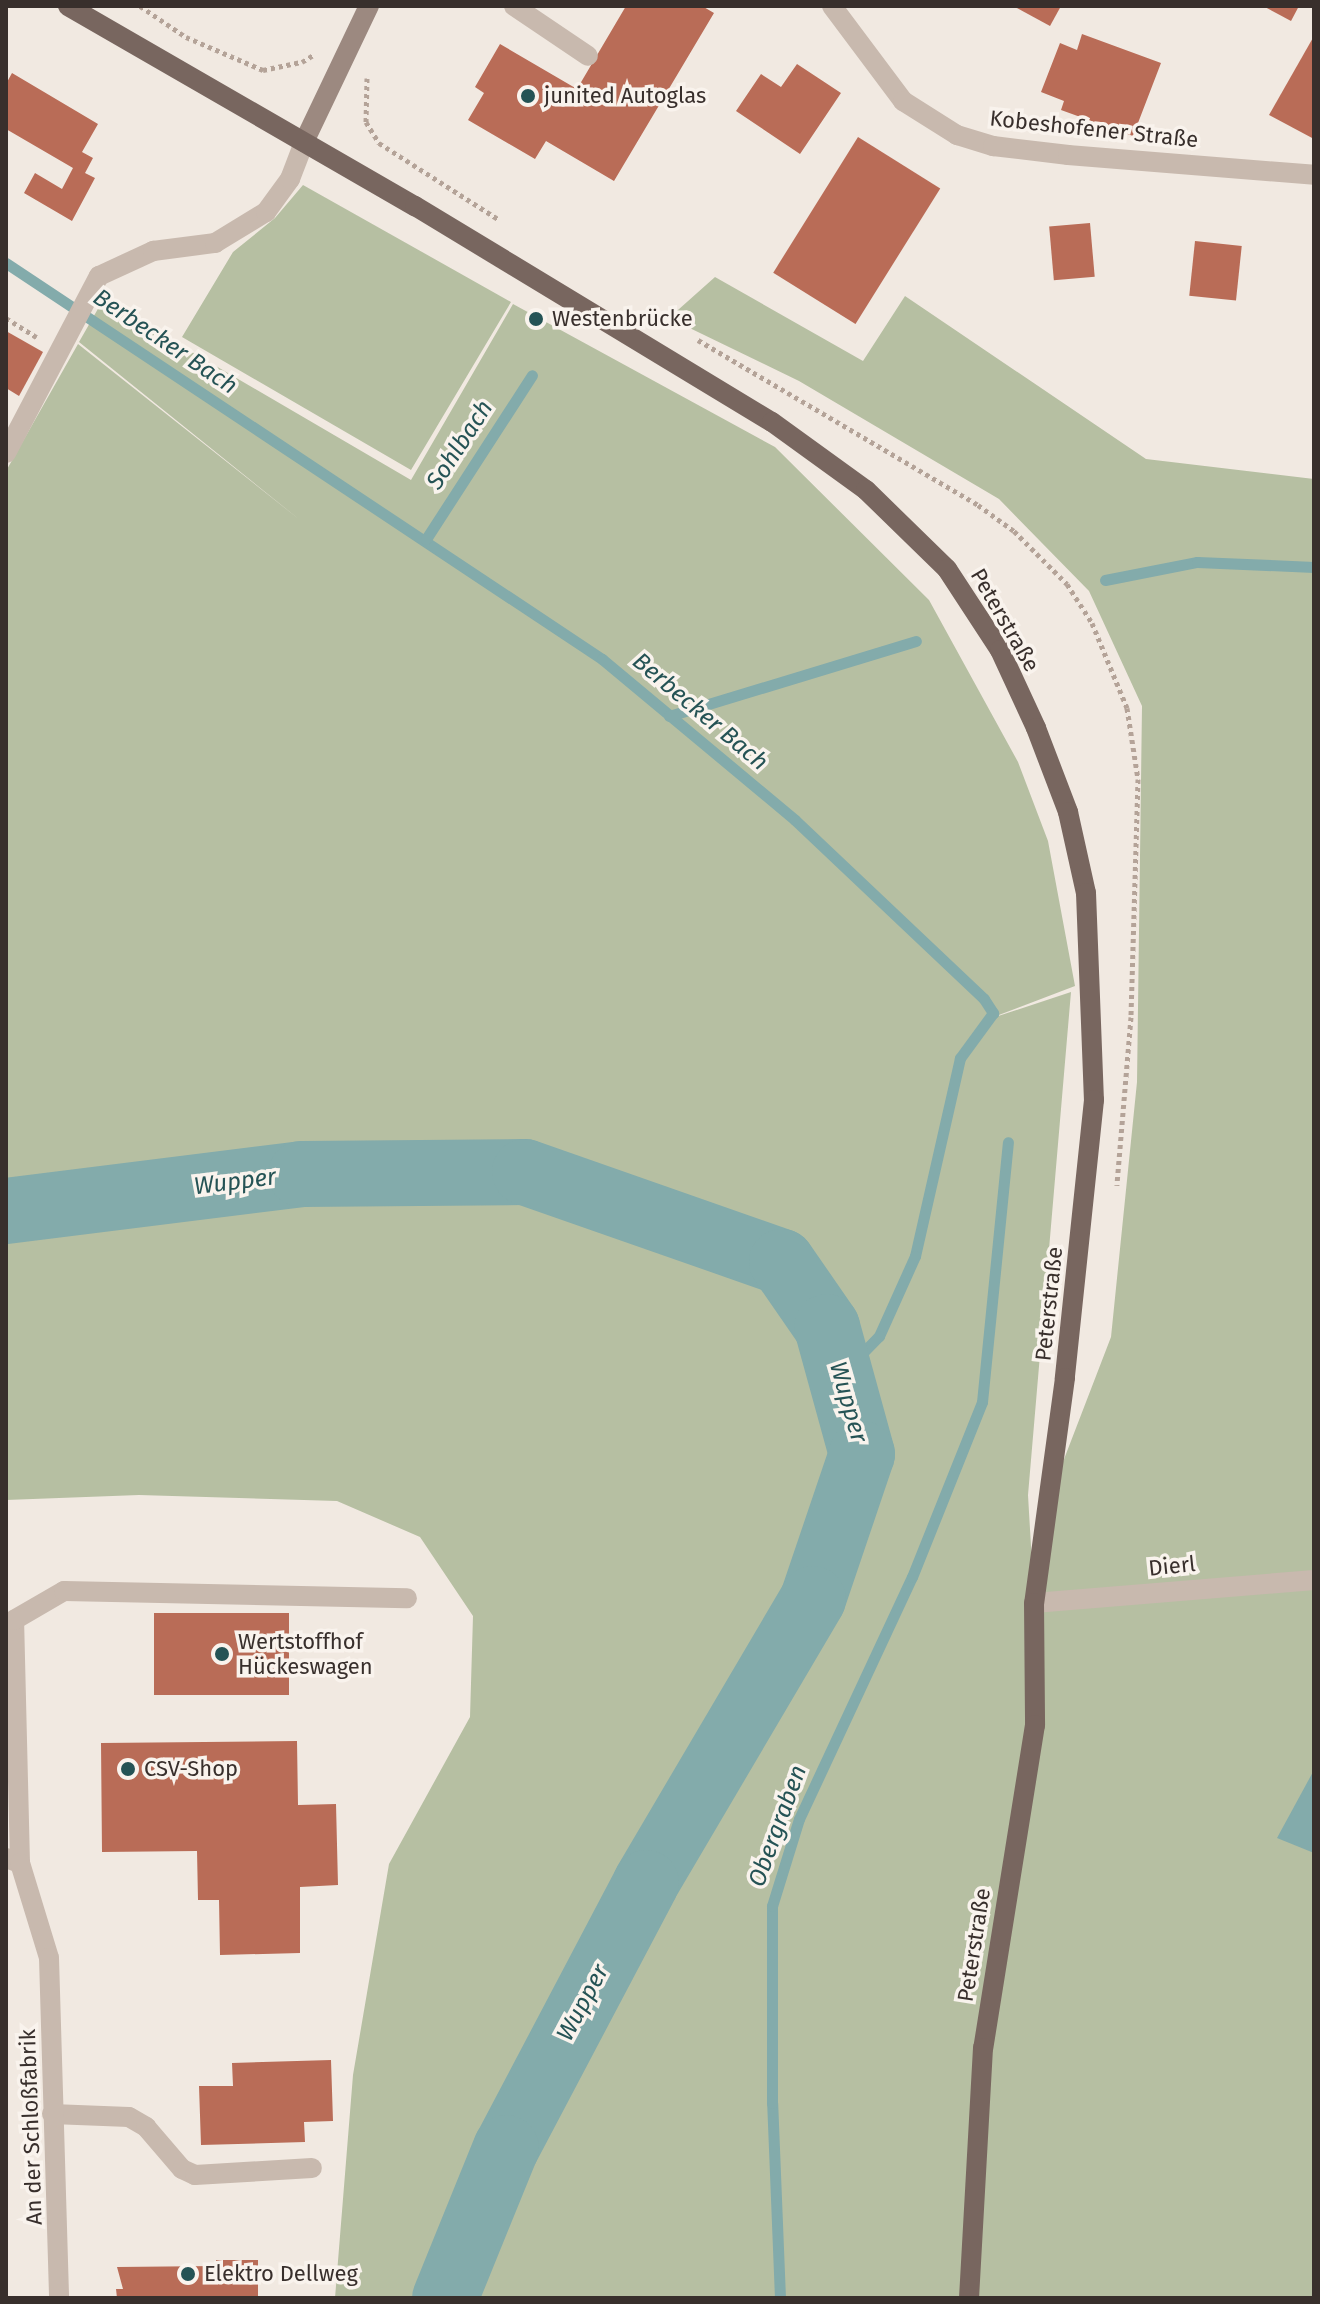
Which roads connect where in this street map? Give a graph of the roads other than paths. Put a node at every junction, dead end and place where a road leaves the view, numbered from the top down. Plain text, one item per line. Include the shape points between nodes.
1 (68, 6) edge
2 (369, 6) edge
3 (514, 6) edge
4 (832, 6) edge
5 (588, 56) dead end
6 (304, 142) junction
7 (1314, 175) edge
8 (6, 453) edge
9 (1314, 1580) edge
10 (407, 1598) dead end
11 (1034, 1603) junction
12 (13, 1860) edge
13 (52, 2114) junction
14 (312, 2168) dead end
15 (59, 2298) edge
16 (969, 2298) edge

1 - 6 main road
2 - 6 main road
3 - 5 street
4 - 7 street, Kobeshofener Straße via 903,101 957,135 993,146 1068,155
6 - 8 street via 290,179 266,212 215,243 153,251 99,276
6 - 11 main road, Peterstraße via 772,422 866,490 947,569 1000,650 1071,825 1088,922 1094,1100 1065,1378
9 - 11 street, Dierl
10 - 12 street, An der Schloßfabrik via 64,1591 14,1620
11 - 16 main road, Peterstraße via 1035,1725 983,2048
12 - 13 street, An der Schloßfabrik via 49,1958
13 - 14 street via 129,2117 146,2127 182,2169 195,2175
13 - 15 street, An der Schloßfabrik

